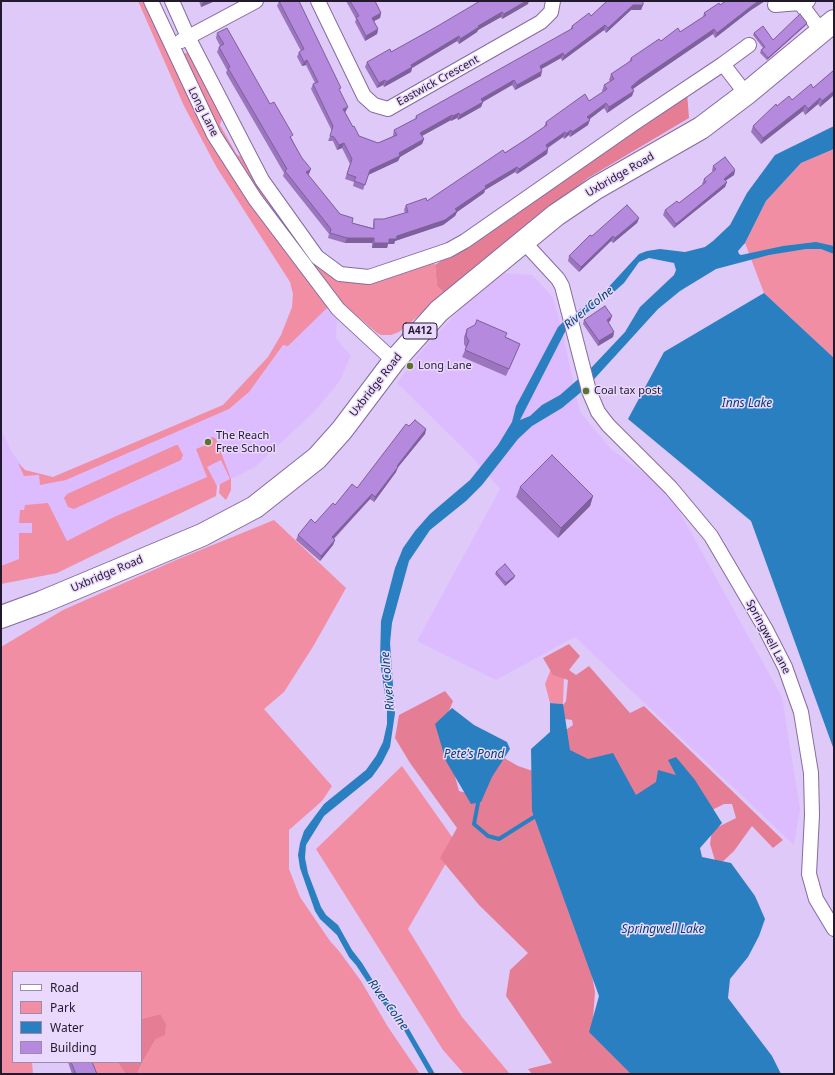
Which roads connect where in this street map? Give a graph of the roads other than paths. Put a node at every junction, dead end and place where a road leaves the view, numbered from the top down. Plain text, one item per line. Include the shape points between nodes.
1 (151, 1) edge
2 (172, 1) edge
3 (256, 1) edge
4 (318, 1) edge
5 (553, 1) edge
6 (804, 2) edge
7 (775, 5) dead end
8 (828, 26) edge
9 (188, 37) junction
10 (749, 45) dead end
11 (171, 46) junction
12 (723, 64) junction
13 (746, 94) junction
14 (523, 241) junction
15 (394, 361) junction
16 (1, 617) edge
17 (834, 929) edge

1 - 11 street, Long Lane
2 - 9 street, Long Lane
3 - 9 street
4 - 5 street, Eastwick Crescent via 364,96 374,105 388,109 541,22 551,12
6 - 7 street, Uxbridge Road
6 - 8 street, Uxbridge Road
8 - 13 main road, Uxbridge Road / A412
9 - 11 street
9 - 12 street, Long Lane via 262,180 317,257 340,274 369,277 449,250 466,241 632,124
10 - 12 street
11 - 15 street, Long Lane via 214,135 255,199 338,309
12 - 13 street
13 - 14 main road, Uxbridge Road / A412 via 701,128 596,188
14 - 15 main road, Uxbridge Road / A412 via 439,311
14 - 17 street, Springwell Lane via 558,280 565,296 589,392 598,412 671,488 711,536 786,667 801,712 811,773 809,874 816,899
15 - 16 main road, Uxbridge Road / A412 via 342,430 317,458 255,507 202,535

